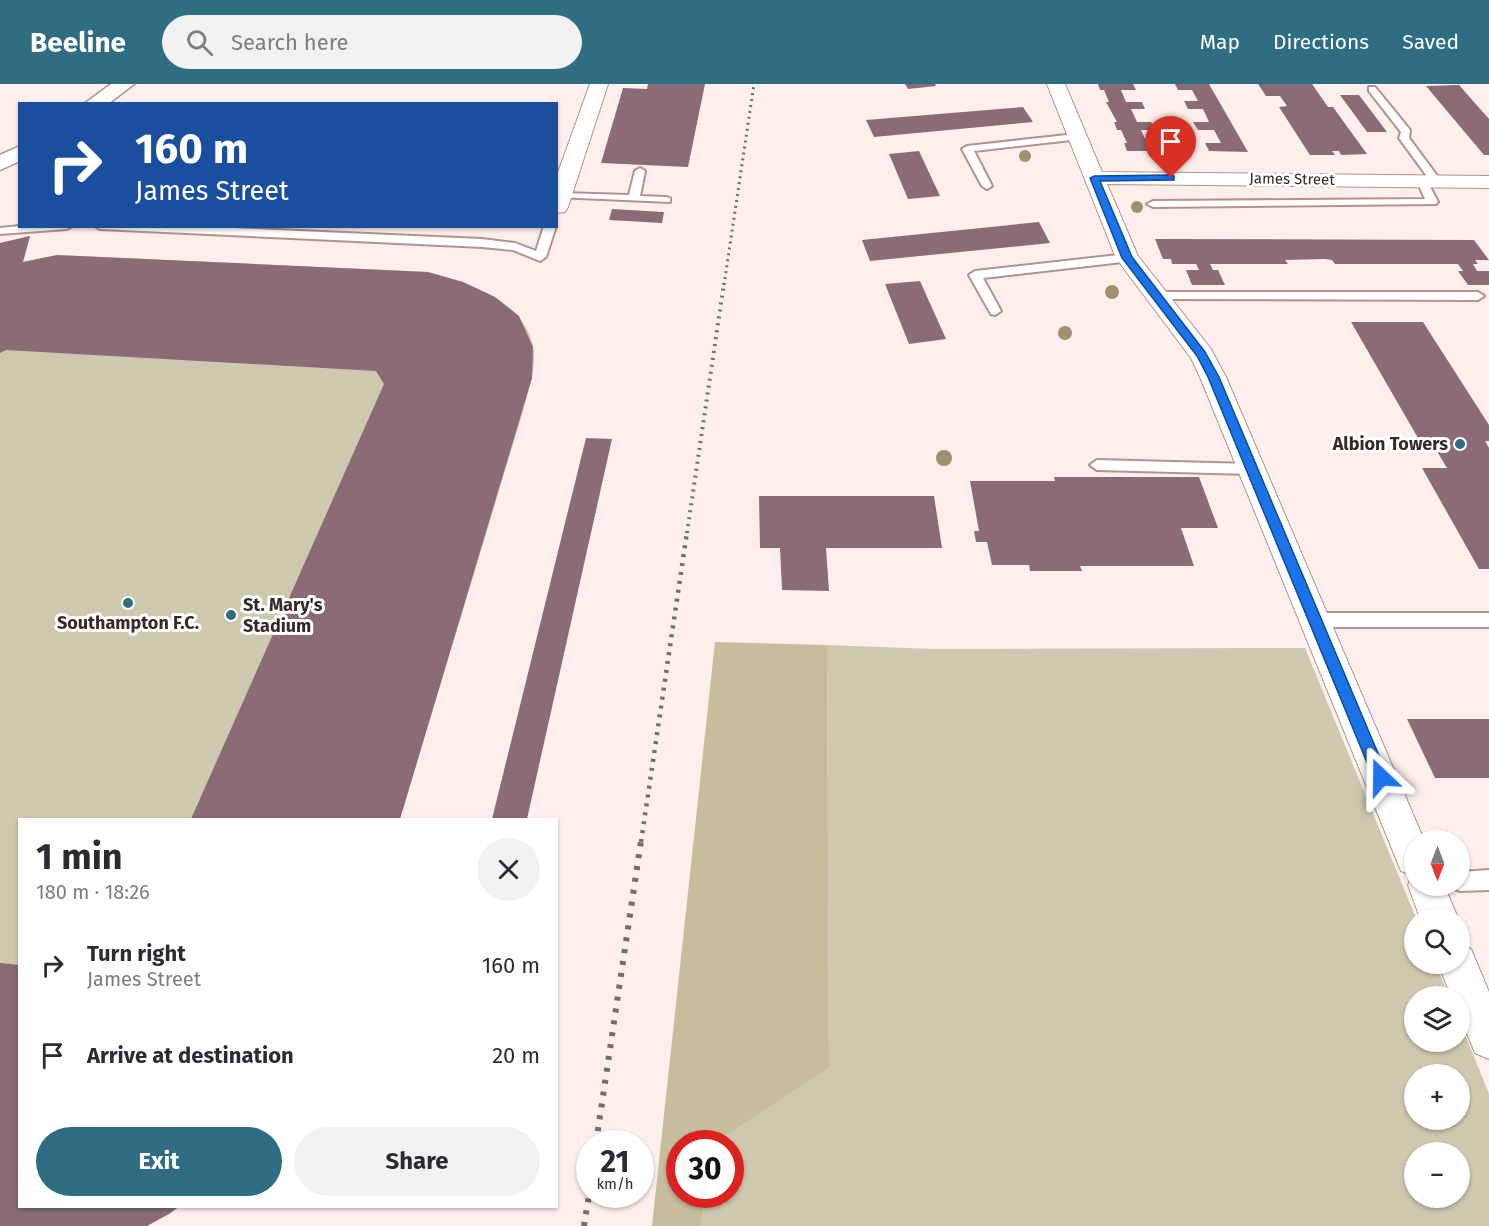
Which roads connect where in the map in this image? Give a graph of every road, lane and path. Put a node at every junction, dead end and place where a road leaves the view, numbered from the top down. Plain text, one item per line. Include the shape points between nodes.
1 (124, 84) edge
2 (599, 84) edge
3 (1056, 84) edge
4 (1372, 89) dead end
5 (97, 102) edge
6 (1076, 137) junction
7 (18, 153) edge
8 (0, 164) edge
9 (640, 171) dead end
10 (1190, 177) junction
11 (1094, 178) junction
12 (1429, 181) junction
13 (1489, 182) edge
14 (987, 186) dead end
15 (634, 199) junction
16 (666, 200) dead end
17 (558, 204) edge
18 (1153, 204) dead end
19 (1203, 204) junction
20 (40, 228) edge
21 (145, 228) edge
22 (549, 228) edge
23 (0, 231) edge
24 (1127, 258) junction
25 (1156, 296) junction
26 (1478, 296) dead end
27 (995, 311) dead end
28 (1097, 465) dead end
29 (1251, 469) junction
30 (1315, 620) junction
31 (1489, 620) edge
32 (1404, 834) edge
33 (1489, 880) edge
34 (1470, 881) edge
35 (1462, 974) edge
36 (1489, 1038) edge

1 - 5 main road
2 - 17 street
3 - 6 street
4 - 12 lane via 1406,132 1404,138
6 - 11 street
6 - 14 lane via 967,149
7 - 8 main road
9 - 15 lane
10 - 11 street, James Street
10 - 12 street, James Street
10 - 19 lane
11 - 24 street
12 - 13 street, James Street
12 - 19 lane via 1432,202
15 - 16 lane
15 - 17 lane
18 - 19 lane
20 - 23 lane
21 - 22 lane via 482,243 515,247 540,257
24 - 25 street
24 - 27 lane via 975,275
25 - 26 lane
25 - 29 street via 1202,354
28 - 29 lane
29 - 30 street
30 - 31 lane
30 - 32 street
33 - 34 lane
35 - 36 street

